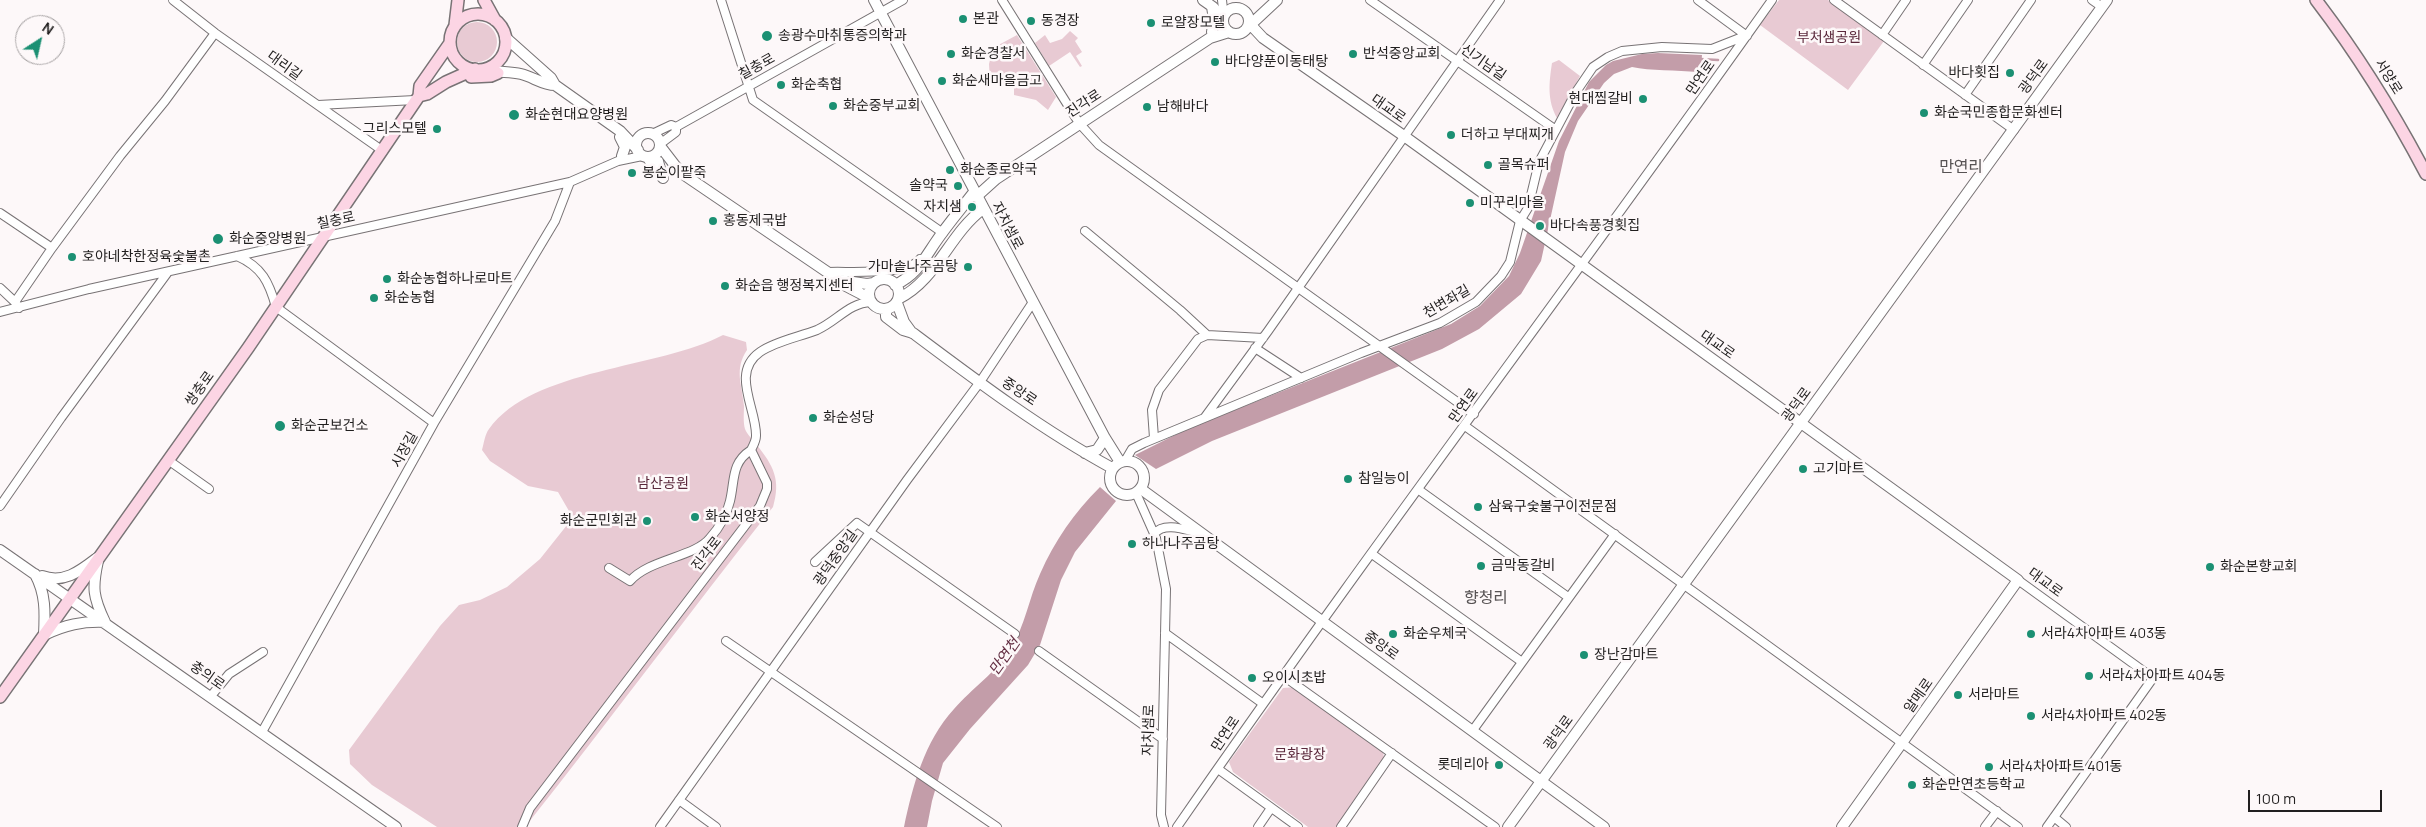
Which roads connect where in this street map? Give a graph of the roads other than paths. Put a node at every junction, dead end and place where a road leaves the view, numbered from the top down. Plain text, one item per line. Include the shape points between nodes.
1 (173, 0) edge
2 (458, 0) edge
3 (484, 0) edge
4 (721, 0) edge
5 (874, 0) edge
6 (903, 0) edge
7 (1277, 0) edge
8 (1370, 0) edge
9 (1500, 0) edge
10 (1698, 0) edge
11 (1772, 0) edge
12 (1906, 0) edge
13 (1968, 0) edge
14 (2031, 0) edge
15 (2092, 0) edge
16 (2316, 0) edge
17 (1838, 1) edge
18 (1004, 3) edge
19 (2104, 3) edge
20 (1219, 9) edge
21 (882, 12) junction
22 (1263, 14) junction
23 (496, 21) junction
24 (459, 22) junction
25 (1247, 25) junction
26 (1229, 32) junction
27 (215, 33) junction
28 (1211, 35) junction
29 (1882, 35) junction
30 (1747, 36) junction
31 (505, 37) junction
32 (1263, 38) junction
33 (450, 45) junction
34 (1457, 61) junction
35 (1923, 65) junction
36 (480, 69) junction
37 (498, 73) junction
38 (459, 78) junction
39 (555, 84) junction
40 (747, 86) junction
41 (1965, 95) junction
42 (417, 98) junction
43 (318, 105) junction
44 (1079, 124) junction
45 (676, 127) junction
46 (1556, 130) junction
47 (2014, 130) junction
48 (620, 131) junction
49 (1404, 136) junction
50 (660, 145) junction
51 (645, 149) junction
52 (383, 151) junction
53 (620, 158) junction
54 (677, 172) junction
55 (2426, 174) edge
56 (663, 178) joint
57 (570, 182) junction
58 (975, 195) junction
59 (983, 209) junction
60 (0, 213) edge
61 (1523, 223) junction
62 (1085, 231) dead end
63 (943, 233) junction
64 (326, 236) junction
65 (935, 243) junction
66 (52, 248) junction
67 (237, 256) junction
68 (1582, 266) junction
69 (168, 272) junction
70 (828, 272) junction
71 (839, 280) junction
72 (874, 283) junction
73 (895, 285) junction
74 (1298, 286) junction
75 (0, 288) edge
76 (870, 300) junction
77 (897, 301) junction
78 (1033, 302) junction
79 (17, 305) junction
80 (276, 307) junction
81 (886, 309) junction
82 (0, 312) edge
83 (913, 334) junction
84 (1207, 335) junction
85 (1263, 338) junction
86 (1382, 347) junction
87 (1256, 348) junction
88 (1301, 378) junction
89 (980, 382) junction
90 (1474, 414) junction
91 (1204, 417) junction
92 (1802, 422) junction
93 (434, 423) junction
94 (1465, 426) junction
95 (1105, 438) junction
96 (1154, 438) junction
97 (751, 450) junction
98 (1085, 453) junction
99 (168, 460) junction
100 (1119, 464) junction
101 (209, 489) dead end
102 (1419, 490) junction
103 (1139, 491) junction
104 (0, 506) edge
105 (870, 532) junction
106 (1154, 534) junction
107 (1204, 534) junction
108 (1615, 534) junction
109 (0, 550) edge
110 (1372, 554) junction
111 (99, 557) junction
112 (814, 562) dead end
113 (609, 568) dead end
114 (34, 574) junction
115 (2018, 580) junction
116 (1684, 584) junction
117 (1568, 597) junction
118 (70, 598) junction
119 (1323, 621) junction
120 (105, 622) junction
121 (1166, 633) junction
122 (1015, 634) dead end
123 (44, 635) junction
124 (726, 641) dead end
125 (1040, 651) dead end
126 (263, 652) dead end
127 (1522, 662) junction
128 (772, 672) junction
129 (1282, 675) junction
130 (211, 696) junction
131 (0, 697) edge
132 (1262, 703) junction
133 (1473, 730) junction
134 (262, 732) junction
135 (1162, 739) junction
136 (1903, 743) junction
137 (1392, 753) junction
138 (1218, 769) junction
139 (1541, 781) junction
140 (679, 800) junction
141 (1271, 808) junction
142 (1997, 811) junction
143 (2054, 817) junction
144 (393, 826) edge
145 (522, 827) edge
146 (660, 827) edge
147 (716, 827) edge
148 (997, 827) edge
149 (1164, 827) edge
150 (1177, 827) edge
151 (1258, 827) edge
152 (1298, 827) edge
153 (1341, 827) edge
154 (1495, 827) edge
155 (1508, 827) edge
156 (1604, 827) edge
157 (1842, 827) edge
158 (1985, 827) edge
159 (2018, 827) edge
160 (2047, 827) edge
161 (2066, 827) edge

1 - 27 street, 대리길
2 - 24 main road
3 - 23 main road
4 - 40 street
5 - 21 street, 자치샘로
6 - 21 street, 칠충로
7 - 22 street
8 - 34 street, 신기남길
9 - 34 street
10 - 30 street
11 - 30 street, 만연로
12 - 29 street
13 - 35 street
14 - 41 street
15 - 19 street
16 - 55 main road, 서양로 via 2358,58
17 - 29 street
18 - 44 street
19 - 47 street, 광덕로
20 - 25 street via 1239,9
20 - 26 street via 1224,27
20 - 28 street
20 - 28 street
21 - 40 street, 칠충로
21 - 58 street, 자치샘로
22 - 25 street
22 - 32 street
23 - 24 main road via 481,14
23 - 31 main road
24 - 33 main road
25 - 26 street via 1235,34
25 - 32 street, 대교로
26 - 28 street
27 - 43 street, 대리길
27 - 66 street
28 - 44 street, 진각로
29 - 35 street
30 - 46 street, 천변좌길 via 1712,49 1644,48 1608,57 1593,67 1584,79
30 - 68 street, 만연로
31 - 36 main road via 501,57 494,64
31 - 39 street
32 - 49 street, 대교로
33 - 36 main road via 458,62
33 - 42 main road, 쌍충로 via 420,86
34 - 46 street, 신기남길
34 - 49 street
35 - 41 street
36 - 37 street
36 - 38 main road
37 - 38 main road
37 - 39 street via 520,74 547,85
38 - 42 main road
39 - 48 street
40 - 45 street, 칠충로
40 - 63 street via 753,100 763,108
41 - 47 street
42 - 43 street
42 - 52 main road, 쌍충로
43 - 52 street, 대리길
44 - 58 street, 진각로
44 - 74 street via 1099,145
45 - 50 street via 676,132
45 - 51 street via 671,125
46 - 61 street, 천변좌길 via 1537,168
47 - 92 street, 광덕로
48 - 51 street
48 - 53 street via 625,147
49 - 61 street, 대교로
49 - 74 street
50 - 51 street via 657,154
50 - 51 street via 658,139
50 - 54 street
51 - 53 street
51 - 53 street
51 - 54 street
51 - 56 street
52 - 64 main road, 쌍충로
53 - 57 street, 칠충로
54 - 56 street
54 - 70 street
57 - 64 street, 칠충로
57 - 93 street, 시장길 via 555,221
58 - 59 street, 자치샘로
58 - 63 street, 진각로
59 - 77 street via 971,218 917,288
59 - 78 street, 자치샘로
60 - 66 street
61 - 68 street, 대교로
61 - 86 street, 천변좌길 via 1510,262 1484,295 1440,323
62 - 84 street
63 - 65 street, 진각로
64 - 67 street, 칠충로
64 - 80 main road, 쌍충로
65 - 70 street via 917,263 904,268
65 - 73 street, 진각로 via 918,269
66 - 79 street
67 - 69 street, 칠충로
67 - 80 street via 262,272 270,285
68 - 90 street, 만연로
68 - 92 street, 대교로
69 - 79 street, 칠충로
69 - 104 street
70 - 71 street
71 - 72 street
71 - 76 street
72 - 73 street via 887,280
72 - 76 street
73 - 77 street via 899,291
74 - 85 street
74 - 86 street
75 - 79 street
76 - 81 street via 877,308
76 - 97 street via 860,302 821,328 757,355 748,367 746,382 756,438
77 - 81 street
77 - 83 street, 중앙로 via 904,322
78 - 89 street, 광덕중앙길
78 - 95 street, 자치샘로
79 - 82 street, 칠충로
80 - 93 street
80 - 99 main road, 쌍충로
81 - 83 street, 중앙로 via 886,317
83 - 89 street, 중앙로
84 - 85 street
84 - 96 street via 1191,345 1159,390 1152,410
85 - 87 street
86 - 88 street, 천변좌길
86 - 90 street
87 - 88 street
87 - 91 street
88 - 91 street, 천변좌길
89 - 98 street, 중앙로
89 - 105 street, 광덕중앙길
90 - 94 street, 만연로
91 - 96 street, 천변좌길
92 - 115 street, 대교로
92 - 116 street, 광덕로
93 - 134 street, 시장길
94 - 102 street, 만연로
94 - 108 street
95 - 98 street via 1097,450
95 - 100 street, 자치샘로
96 - 100 street, 천변좌길 via 1132,449
97 - 113 street via 734,469 726,512 705,544 668,558 630,581
97 - 145 street, 진각로 via 767,483 760,506 530,808
98 - 100 street, 중앙로
99 - 101 street
99 - 111 main road, 쌍충로
100 - 103 street via 1136,464 1141,468 1144,478
100 - 103 street via 1109,479 1115,491 1127,496
102 - 110 street, 만연로
102 - 117 street
103 - 106 street, 자치샘로
103 - 107 street, 중앙로
105 - 112 street via 857,523
105 - 122 street
105 - 128 street, 광덕중앙길
106 - 107 street via 1166,528
106 - 121 street, 자치샘로 via 1166,589
107 - 119 street, 중앙로
108 - 116 street
108 - 117 street
109 - 114 street, 충의로
110 - 119 street, 만연로
110 - 127 street
111 - 114 street via 76,574 61,578
111 - 118 main road, 쌍충로
111 - 120 street via 94,599
114 - 118 street, 충의로
114 - 123 street via 41,586 45,605
115 - 136 street, 알메로
115 - 143 street, 대교로 via 2152,678
116 - 136 street
116 - 139 street, 광덕로
117 - 127 street
118 - 120 street, 충의로
118 - 123 main road, 쌍충로
119 - 129 street, 만연로
119 - 133 street, 중앙로
120 - 123 street via 84,621
120 - 130 street, 충의로
121 - 132 street
121 - 135 street, 자치샘로
123 - 131 main road, 쌍충로
124 - 128 street
125 - 135 street
126 - 130 street via 229,674
127 - 133 street
128 - 140 street, 광덕중앙길
128 - 148 street
129 - 132 street, 만연로
129 - 137 street
130 - 134 street, 충의로
132 - 138 street, 만연로
133 - 139 street, 중앙로
134 - 144 street, 충의로
135 - 149 street, 자치샘로 via 1161,815
136 - 142 street
136 - 157 street, 알메로
137 - 153 street
137 - 154 street
138 - 141 street
138 - 150 street, 만연로
139 - 155 street, 광덕로
139 - 156 street, 중앙로
140 - 146 street, 광덕중앙길
140 - 147 street
141 - 151 street
141 - 152 street
142 - 158 street
142 - 159 street
143 - 160 street
143 - 161 street

